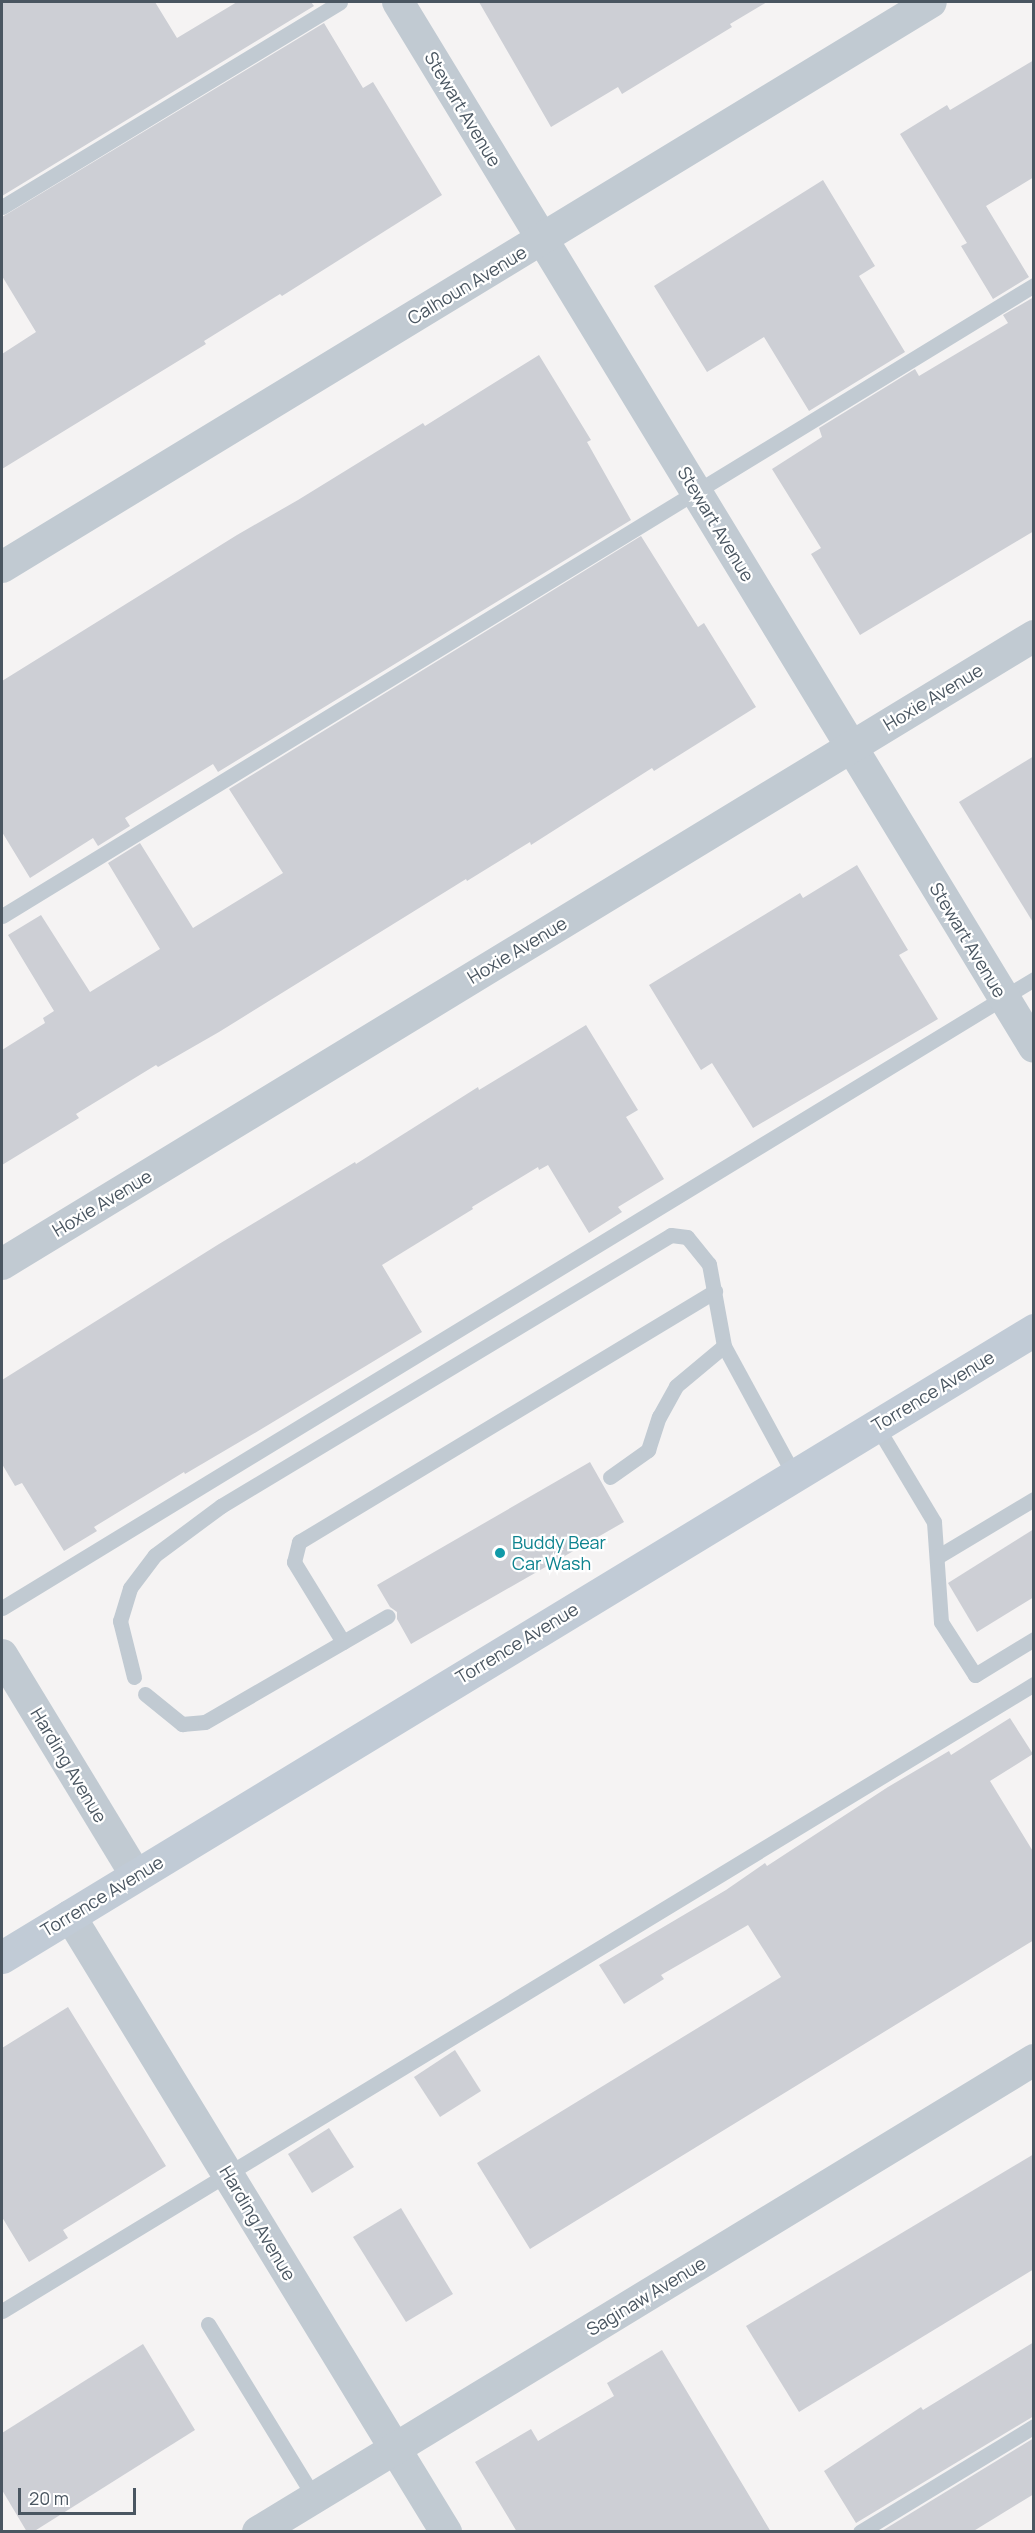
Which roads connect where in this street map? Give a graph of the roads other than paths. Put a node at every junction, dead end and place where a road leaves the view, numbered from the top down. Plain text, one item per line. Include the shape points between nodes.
1 (340, 2) edge
2 (398, 2) edge
3 (931, 2) edge
4 (2, 207) edge
5 (542, 239) junction
6 (1034, 285) edge
7 (695, 490) junction
8 (2, 567) edge
9 (1034, 636) edge
10 (851, 747) junction
11 (2, 916) edge
12 (1034, 979) edge
13 (1004, 998) junction
14 (1034, 1047) edge
15 (2, 1264) edge
16 (715, 1291) junction
17 (1034, 1330) edge
18 (724, 1346) junction
19 (876, 1425) junction
20 (794, 1475) junction
21 (610, 1477) dead end
22 (1034, 1499) edge
23 (937, 1557) junction
24 (2, 1608) edge
25 (388, 1616) dead end
26 (1034, 1639) edge
27 (343, 1642) junction
28 (2, 1655) edge
29 (134, 1677) dead end
30 (1034, 1684) edge
31 (145, 1694) dead end
32 (136, 1875) junction
33 (70, 1916) junction
34 (2, 1957) edge
35 (1034, 2060) edge
36 (228, 2174) junction
37 (2, 2311) edge
38 (208, 2324) dead end
39 (1034, 2426) edge
40 (395, 2448) junction
41 (314, 2497) junction
42 (258, 2532) edge
43 (446, 2532) edge
44 (860, 2532) edge

1 - 4 lane
2 - 5 street, Stewart Avenue
3 - 5 street, Calhoun Avenue
5 - 7 street, Stewart Avenue
5 - 8 street, Calhoun Avenue
6 - 7 lane
7 - 10 street, Stewart Avenue
7 - 11 lane
9 - 10 street, Hoxie Avenue
10 - 13 street, Stewart Avenue
10 - 15 street, Hoxie Avenue
12 - 13 lane
13 - 14 street, Stewart Avenue
13 - 24 lane
16 - 18 lane
16 - 27 lane via 299,1542 294,1562
16 - 29 lane via 709,1264 687,1237 671,1235 221,1506 155,1555 130,1588 120,1621
17 - 19 main road, Torrence Avenue
18 - 20 lane
18 - 21 lane via 676,1386 659,1417 648,1450
19 - 20 main road, Torrence Avenue
19 - 23 lane via 934,1522
20 - 32 main road, Torrence Avenue
22 - 23 lane
23 - 26 lane via 941,1622 975,1675
25 - 27 lane
27 - 31 lane via 206,1722 182,1724
28 - 32 street, Harding Avenue
30 - 36 lane
32 - 33 main road, Torrence Avenue
33 - 34 main road, Torrence Avenue
33 - 36 street, Harding Avenue
35 - 40 street, Saginaw Avenue
36 - 37 lane
36 - 40 street, Harding Avenue
38 - 41 lane
39 - 44 lane
40 - 41 street, Saginaw Avenue
40 - 43 street, Harding Avenue
41 - 42 street, Saginaw Avenue

